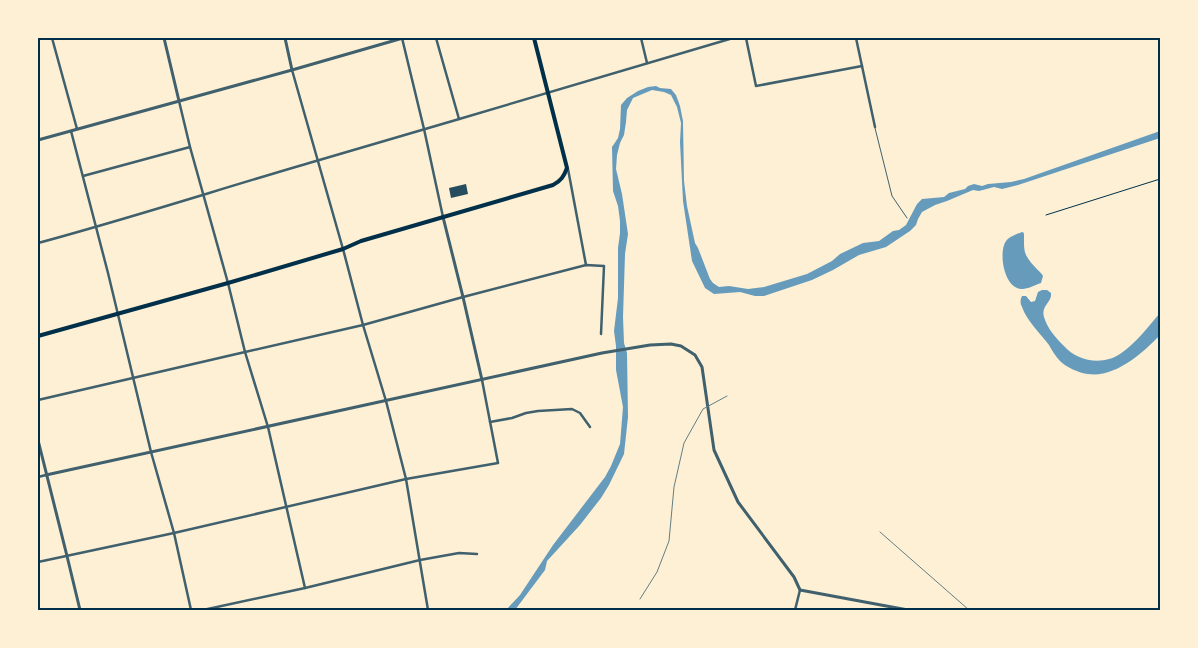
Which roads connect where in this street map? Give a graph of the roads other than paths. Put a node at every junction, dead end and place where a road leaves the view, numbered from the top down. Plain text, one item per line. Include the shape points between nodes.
1 (52, 38) edge
2 (164, 38) edge
3 (285, 38) edge
4 (402, 38) edge
5 (436, 38) edge
6 (534, 38) edge
7 (642, 38) edge
8 (733, 38) edge
9 (746, 38) edge
10 (856, 38) edge
11 (647, 63) junction
12 (862, 66) junction
13 (292, 70) junction
14 (548, 94) junction
15 (179, 101) junction
16 (460, 119) junction
17 (875, 127) joint
18 (77, 129) junction
19 (424, 129) junction
20 (71, 131) junction
21 (38, 140) edge
22 (190, 147) junction
23 (317, 161) junction
24 (567, 168) junction
25 (83, 176) junction
26 (203, 195) junction
27 (444, 216) junction
28 (907, 218) dead end
29 (96, 227) junction
30 (38, 243) edge
31 (343, 249) junction
32 (586, 265) junction
33 (228, 283) junction
34 (463, 296) junction
35 (117, 314) junction
36 (363, 326) junction
37 (601, 334) dead end
38 (38, 336) edge
39 (245, 352) junction
40 (132, 378) junction
41 (482, 380) junction
42 (38, 400) edge
43 (386, 401) junction
44 (490, 422) junction
45 (268, 427) junction
46 (590, 427) dead end
47 (38, 440) edge
48 (150, 452) junction
49 (46, 475) junction
50 (38, 477) edge
51 (406, 479) junction
52 (287, 506) junction
53 (174, 533) junction
54 (477, 554) dead end
55 (67, 556) junction
56 (420, 560) junction
57 (38, 562) edge
58 (305, 588) junction
59 (800, 590) junction
60 (80, 610) edge
61 (191, 610) edge
62 (203, 610) edge
63 (428, 610) edge
64 (795, 610) edge
65 (908, 610) edge

1 - 18 street
2 - 15 street
3 - 13 street
4 - 13 street
4 - 19 street
5 - 16 street
6 - 14 main road
7 - 11 street
8 - 11 street
9 - 12 street via 756,86
10 - 12 street
11 - 14 street
12 - 17 street
13 - 15 street
13 - 23 street
14 - 16 street
14 - 24 main road
15 - 18 street
15 - 22 street
16 - 19 street
17 - 28 lane via 892,196
18 - 20 street
19 - 23 street
19 - 27 street
20 - 21 street
20 - 25 street
22 - 25 street
22 - 26 street
23 - 26 street
23 - 31 street
24 - 27 main road via 564,176 553,185
24 - 32 street
25 - 29 street
26 - 29 street
26 - 33 street
27 - 31 main road
27 - 34 street
29 - 30 street
29 - 35 street
31 - 33 main road
31 - 36 street
32 - 34 street
32 - 37 street via 604,266
33 - 35 main road
33 - 39 street
34 - 36 street
34 - 41 street
35 - 38 main road
35 - 40 street
36 - 39 street
36 - 43 street
39 - 40 street
39 - 45 street
40 - 42 street
40 - 48 street
41 - 43 street
41 - 44 street
41 - 59 street via 656,344 671,344 688,350 702,367 714,450 734,494
43 - 45 street
43 - 51 street
44 - 46 street via 538,411 572,409 580,413
44 - 51 street via 498,463
45 - 48 street
45 - 52 street
47 - 49 street
48 - 49 street
48 - 53 street
49 - 50 street
49 - 55 street
51 - 52 street
51 - 56 street
52 - 53 street
52 - 58 street
53 - 55 street
53 - 61 street
54 - 56 street via 459,553
55 - 57 street
55 - 60 street
56 - 58 street
56 - 63 street
58 - 62 street
59 - 64 street
59 - 65 street

